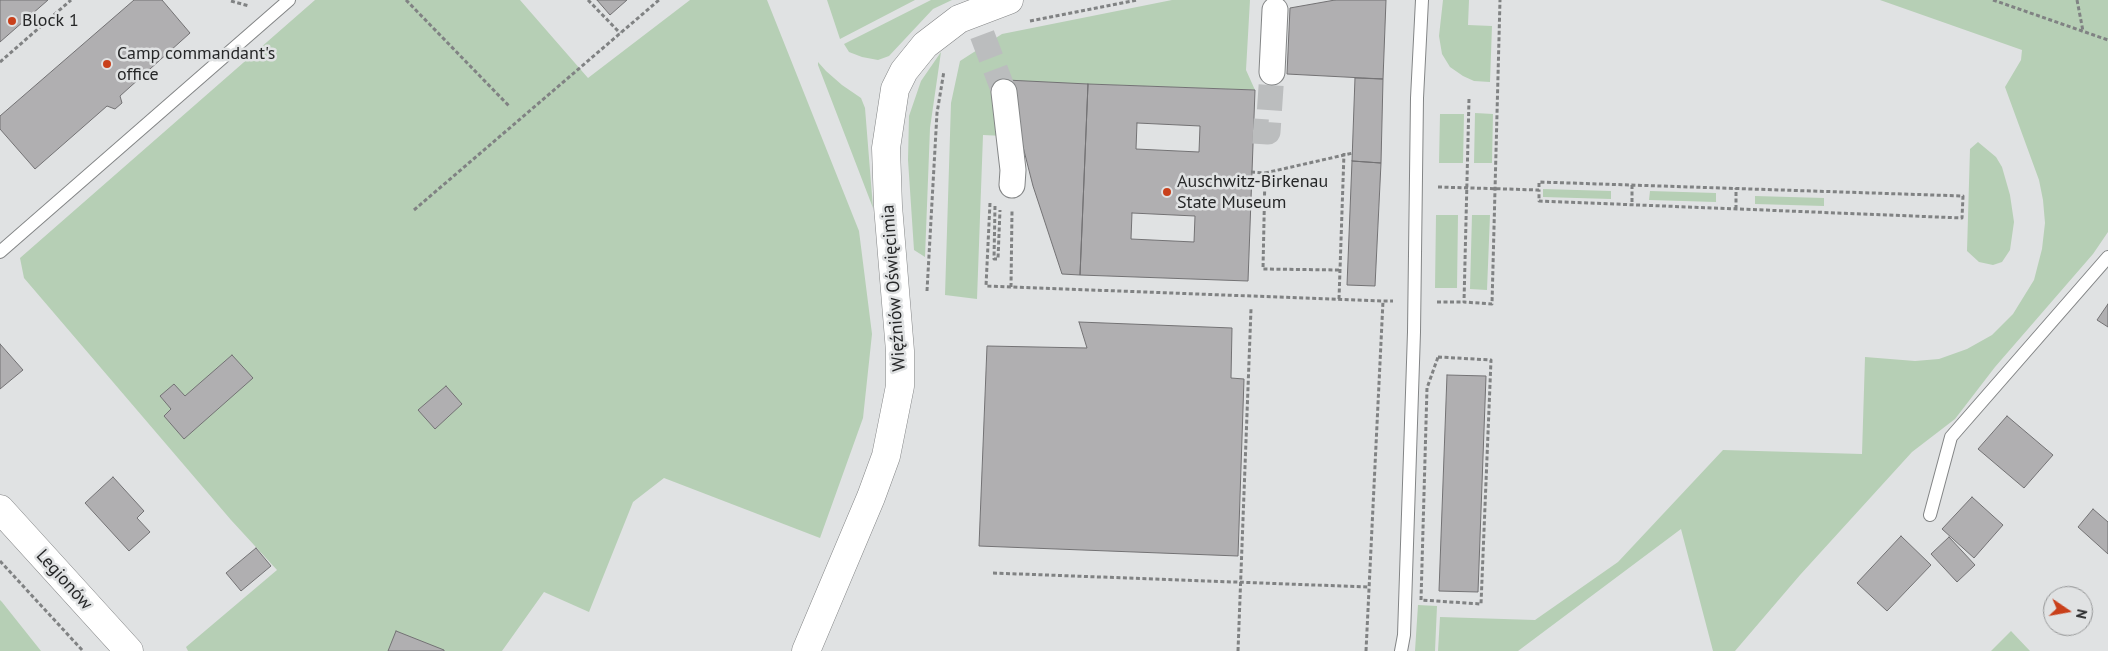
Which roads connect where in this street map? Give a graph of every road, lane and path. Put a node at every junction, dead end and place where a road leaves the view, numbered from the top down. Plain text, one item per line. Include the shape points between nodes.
1 (72, 0) edge
2 (289, 0) edge
3 (406, 0) edge
4 (588, 0) edge
5 (659, 0) edge
6 (1010, 0) edge
7 (1137, 0) edge
8 (1422, 0) edge
9 (1500, 0) edge
10 (1993, 0) edge
11 (2077, 0) edge
12 (231, 1) edge
13 (250, 6) dead end
14 (1275, 10) dead end
15 (1027, 22) dead end
16 (2083, 31) junction
17 (620, 33) junction
18 (2108, 40) edge
19 (0, 62) edge
20 (945, 65) dead end
21 (1272, 72) tunnel mouth
22 (1004, 92) tunnel mouth
23 (1469, 99) dead end
24 (510, 107) dead end
25 (1353, 152) dead end
26 (1344, 153) junction
27 (1252, 172) dead end
28 (1265, 173) junction
29 (1012, 185) joint
30 (1632, 185) junction
31 (1437, 187) dead end
32 (1466, 188) junction
33 (1495, 188) junction
34 (1736, 188) junction
35 (1539, 190) junction
36 (1632, 204) junction
37 (1736, 209) junction
38 (414, 210) dead end
39 (0, 252) edge
40 (2108, 257) edge
41 (1340, 270) junction
42 (986, 286) dead end
43 (1011, 287) junction
44 (927, 293) dead end
45 (1395, 294) dead end
46 (1338, 299) junction
47 (1383, 301) junction
48 (1435, 302) dead end
49 (1464, 302) junction
50 (1251, 308) dead end
51 (1438, 358) joint
52 (0, 509) edge
53 (1930, 515) dead end
54 (0, 561) edge
55 (993, 573) dead end
56 (1241, 583) junction
57 (1368, 587) junction
58 (82, 651) edge
59 (129, 651) edge
60 (806, 651) edge
61 (1238, 651) edge
62 (1366, 651) edge
63 (1401, 651) edge

1 - 19 path
2 - 39 lane
3 - 24 path
4 - 17 path
5 - 17 path
6 - 60 street, Więźniów Oświęcimia via 959,19 930,40 904,71 895,88 886,148 900,386 893,428 877,480
7 - 15 path
8 - 63 lane via 1417,98 1415,309
9 - 33 path
10 - 16 path
11 - 16 path
12 - 13 path
14 - 21 street
16 - 18 path
17 - 38 path
20 - 44 path via 937,113
22 - 29 street
23 - 32 path
25 - 26 path
26 - 28 path
26 - 41 path
27 - 28 path
28 - 41 path via 1263,269
29 - 43 path
30 - 34 path
30 - 35 path via 1539,182
30 - 36 path
31 - 32 path
32 - 33 path
32 - 49 path
33 - 35 path
33 - 49 path via 1492,304
34 - 37 path
34 - 37 path via 1962,196 1962,218
35 - 36 path via 1539,201
36 - 37 path
40 - 53 lane via 1951,437
41 - 46 path
42 - 43 path
43 - 46 path
45 - 47 path via 1395,301
46 - 47 path
47 - 57 path
48 - 49 path
50 - 56 path
51 - 51 path via 1427,388 1421,600 1481,604 1491,360
52 - 59 street, Legionów
54 - 58 path
55 - 56 path
56 - 57 path
56 - 61 path
57 - 62 path

